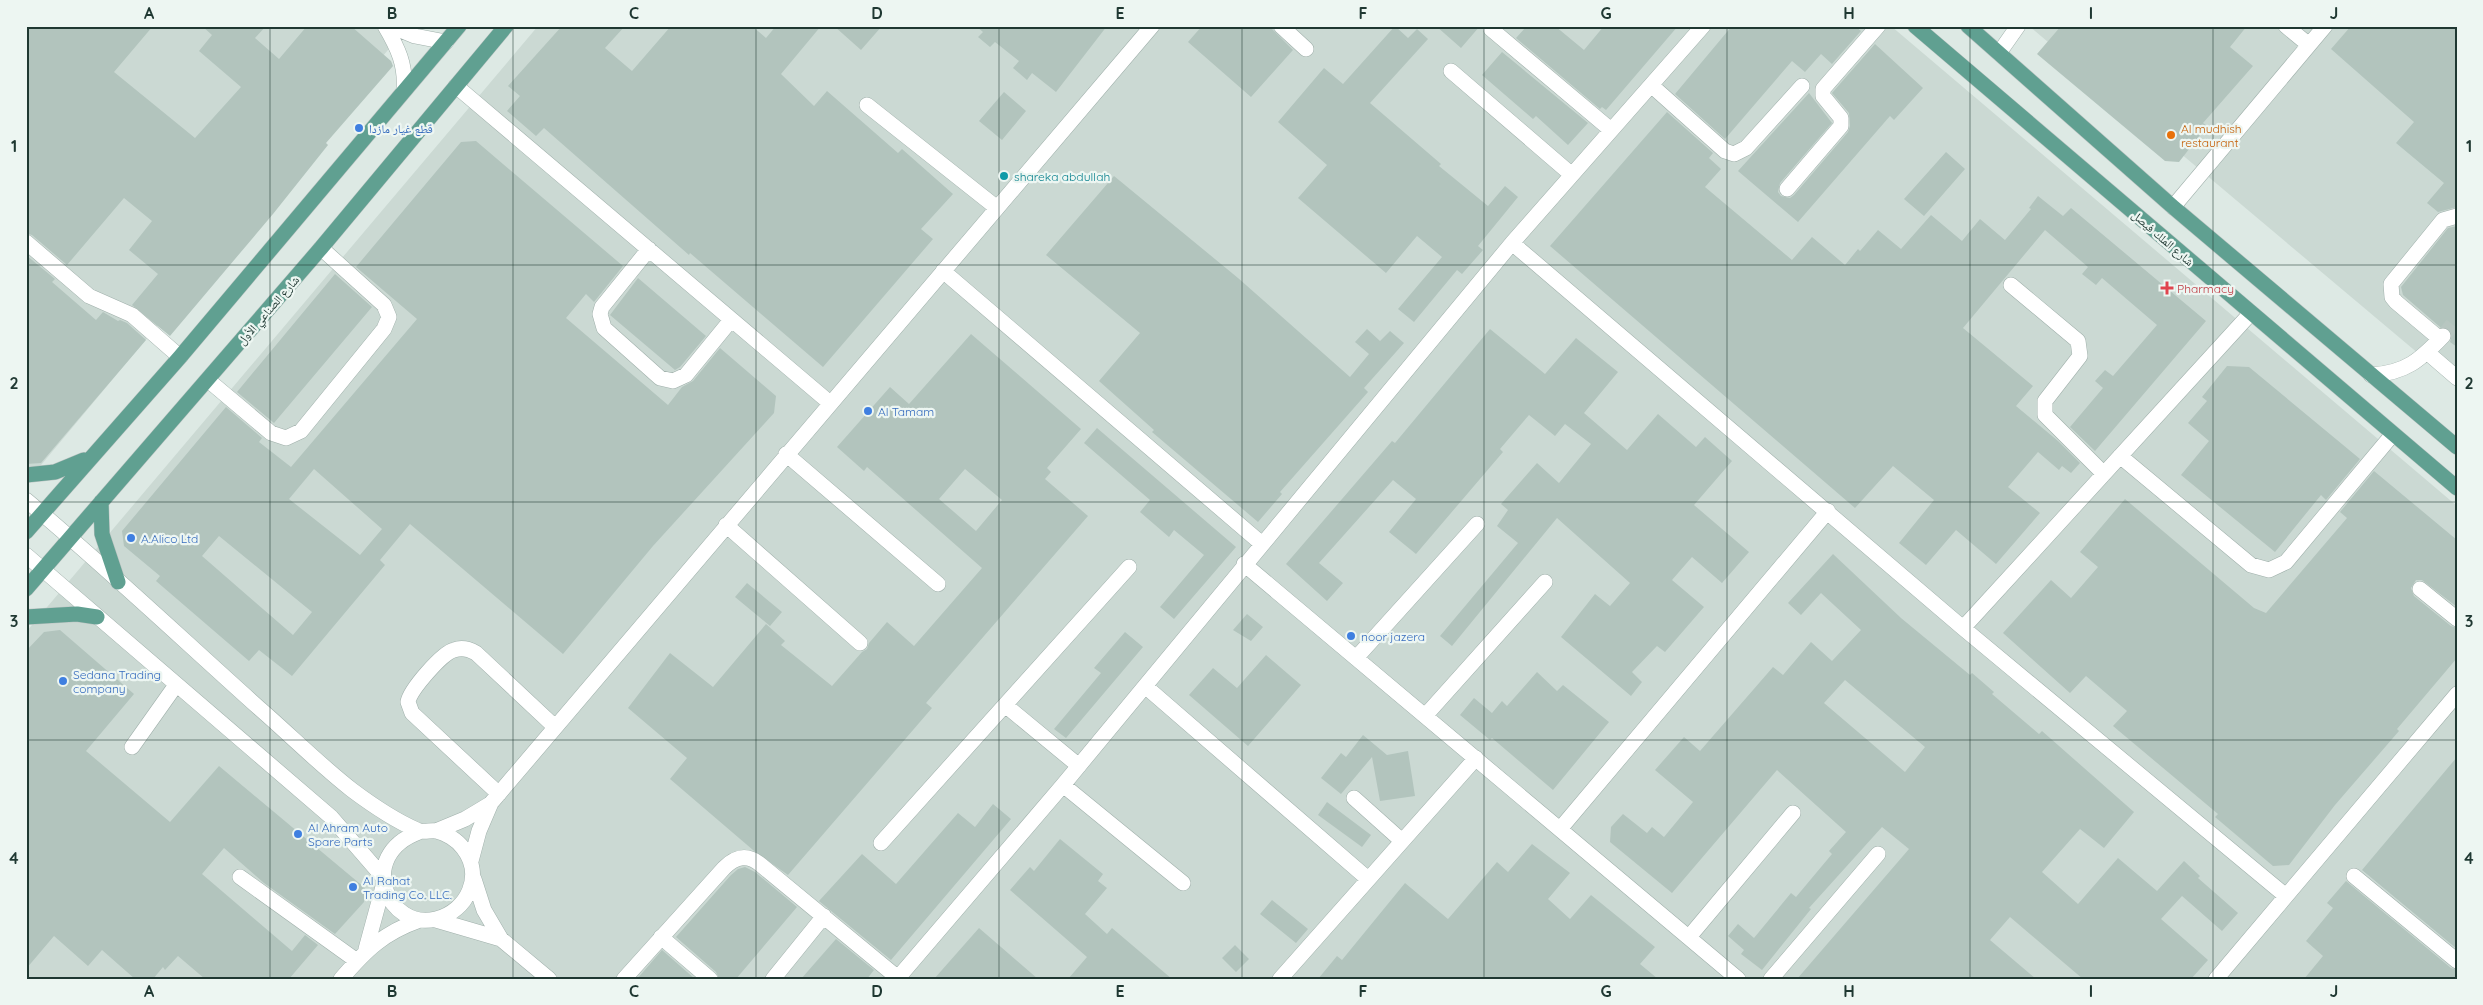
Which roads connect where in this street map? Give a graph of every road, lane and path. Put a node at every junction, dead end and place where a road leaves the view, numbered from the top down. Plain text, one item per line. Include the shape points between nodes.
1 (385, 26) edge
2 (391, 26) edge
3 (459, 26) edge
4 (506, 26) edge
5 (1152, 26) edge
6 (1281, 26) edge
7 (1702, 26) edge
8 (1878, 26) edge
9 (1915, 26) edge
10 (1968, 26) edge
11 (2018, 26) edge
12 (2286, 26) edge
13 (2325, 26) edge
14 (1491, 28) dead end
15 (446, 42) junction
16 (2309, 45) junction
17 (1306, 49) dead end
18 (1999, 53) junction
19 (1451, 71) dead end
20 (1651, 85) junction
21 (456, 86) junction
22 (1802, 86) dead end
23 (404, 90) junction
24 (867, 105) dead end
25 (1611, 130) junction
26 (1572, 175) junction
27 (1786, 189) dead end
28 (2173, 207) junction
29 (997, 208) junction
30 (2457, 216) edge
31 (26, 242) edge
32 (1512, 244) junction
33 (321, 248) junction
34 (649, 249) junction
35 (943, 271) junction
36 (2011, 285) dead end
37 (2251, 313) junction
38 (731, 320) junction
39 (2428, 353) junction
40 (180, 357) junction
41 (2371, 375) junction
42 (2457, 378) edge
43 (208, 380) junction
44 (830, 403) junction
45 (2393, 434) junction
46 (2457, 447) edge
47 (786, 454) junction
48 (91, 455) junction
49 (2120, 456) junction
50 (2104, 474) junction
51 (26, 475) edge
52 (2457, 488) edge
53 (26, 500) edge
54 (101, 502) junction
55 (1828, 511) junction
56 (42, 513) junction
57 (1477, 524) dead end
58 (726, 525) junction
59 (26, 532) edge
60 (70, 538) junction
61 (1262, 544) junction
62 (26, 555) edge
63 (1244, 564) junction
64 (1129, 567) dead end
65 (43, 570) junction
66 (118, 582) junction
67 (1545, 582) dead end
68 (938, 584) dead end
69 (26, 589) edge
70 (2420, 590) dead end
71 (26, 617) edge
72 (97, 617) junction
73 (2457, 619) edge
74 (1963, 628) junction
75 (860, 643) dead end
76 (1356, 658) junction
77 (176, 685) junction
78 (1145, 686) junction
79 (2457, 694) edge
80 (1005, 705) junction
81 (1425, 716) junction
82 (556, 727) junction
83 (132, 747) dead end
84 (1476, 758) junction
85 (1079, 766) junction
86 (1063, 785) junction
87 (495, 798) junction
88 (1354, 798) dead end
89 (1793, 813) dead end
90 (1560, 829) junction
91 (436, 831) junction
92 (419, 832) junction
93 (1402, 841) junction
94 (882, 843) dead end
95 (1878, 854) dead end
96 (470, 861) junction
97 (2354, 876) dead end
98 (240, 877) dead end
99 (473, 877) junction
100 (1368, 879) junction
101 (383, 880) junction
102 (1183, 883) dead end
103 (2286, 896) junction
104 (824, 916) junction
105 (420, 920) junction
106 (435, 920) junction
107 (662, 937) junction
108 (1689, 937) junction
109 (501, 939) junction
110 (361, 955) junction
111 (2457, 961) edge
112 (898, 978) edge
113 (341, 979) edge
114 (549, 979) edge
115 (624, 979) edge
116 (710, 979) edge
117 (773, 979) edge
118 (1280, 979) edge
119 (1738, 979) edge
120 (1771, 979) edge
121 (2216, 979) edge

1 - 23 street via 403,62
2 - 15 street via 415,36
3 - 15 main road
4 - 21 main road, شارع الصناعي الأول
5 - 29 street
6 - 17 street
7 - 20 street
8 - 27 street via 1823,89 1823,96 1842,118 1840,126
9 - 37 main road, شارع الملك فيصل
10 - 18 main road
11 - 18 street
12 - 16 street
13 - 16 street
14 - 25 street
15 - 23 main road
16 - 28 street
18 - 28 main road
19 - 26 street
20 - 22 street via 1725,151 1734,154 1746,148
20 - 25 street
21 - 33 main road, شارع الصناعي الأول
21 - 34 street
23 - 40 main road
24 - 29 street
25 - 26 street
26 - 32 street
28 - 41 main road
29 - 35 street
30 - 39 street via 2443,220 2391,284 2392,297 2396,302 2442,337
31 - 40 street via 89,296 132,315
32 - 55 street
32 - 61 street
33 - 43 main road, شارع الصناعي الأول
33 - 43 street via 384,305 389,317 384,329 301,431 286,438 271,433
34 - 38 street
34 - 38 street via 602,306 601,321 604,328 660,378 673,381 686,375
35 - 44 street
35 - 61 street
36 - 50 street via 2078,342 2080,356 2045,401 2045,415
37 - 45 main road, شارع الملك فيصل
37 - 49 street
38 - 44 street
39 - 41 street via 2407,367
39 - 42 street
40 - 48 main road
41 - 46 main road
43 - 54 main road, شارع الصناعي الأول
44 - 47 street
45 - 49 street via 2286,562 2269,570 2251,565
45 - 52 main road, شارع الملك فيصل
47 - 58 street
47 - 68 street
48 - 51 main road via 74,466 55,472
48 - 56 main road
49 - 50 street
50 - 74 street
53 - 56 street
54 - 60 main road, شارع الصناعي الأول
54 - 66 main road via 102,534
55 - 74 street
55 - 90 street
56 - 59 main road
56 - 60 street
57 - 76 street
58 - 75 street
58 - 82 street
60 - 65 main road, شارع الصناعي الأول
60 - 66 street
61 - 63 street
62 - 65 street
63 - 76 street
63 - 78 street
64 - 80 street
65 - 69 main road, شارع الصناعي الأول
65 - 72 street
66 - 92 street via 350,788
67 - 81 street
70 - 73 street
71 - 72 main road via 76,614
72 - 77 street
74 - 103 street
76 - 81 street
77 - 83 street
77 - 101 street via 331,818
78 - 85 street
78 - 100 street
79 - 103 street
80 - 85 street
80 - 94 street
81 - 84 street
82 - 87 street
82 - 87 street via 476,654 465,649 446,653 412,691 408,702 412,713
84 - 90 street
84 - 93 street
85 - 86 street
86 - 102 street
86 - 112 street
87 - 91 street via 465,819
87 - 96 street via 479,830
88 - 93 street
89 - 108 street
90 - 108 street
91 - 92 street
91 - 96 street via 463,847
92 - 101 street via 405,837 393,848 385,861
93 - 100 street
95 - 120 street
96 - 99 street
97 - 111 street
98 - 110 street
99 - 106 street via 470,892 462,905 450,915
99 - 109 street via 484,910
100 - 118 street
101 - 105 street via 390,900 403,913
101 - 110 street
103 - 121 street
104 - 107 street via 756,861 739,858 724,868
104 - 112 street
104 - 117 street
105 - 106 street
105 - 110 street via 391,932
106 - 109 street
107 - 115 street
107 - 116 street
108 - 119 street
109 - 114 street
110 - 113 street

